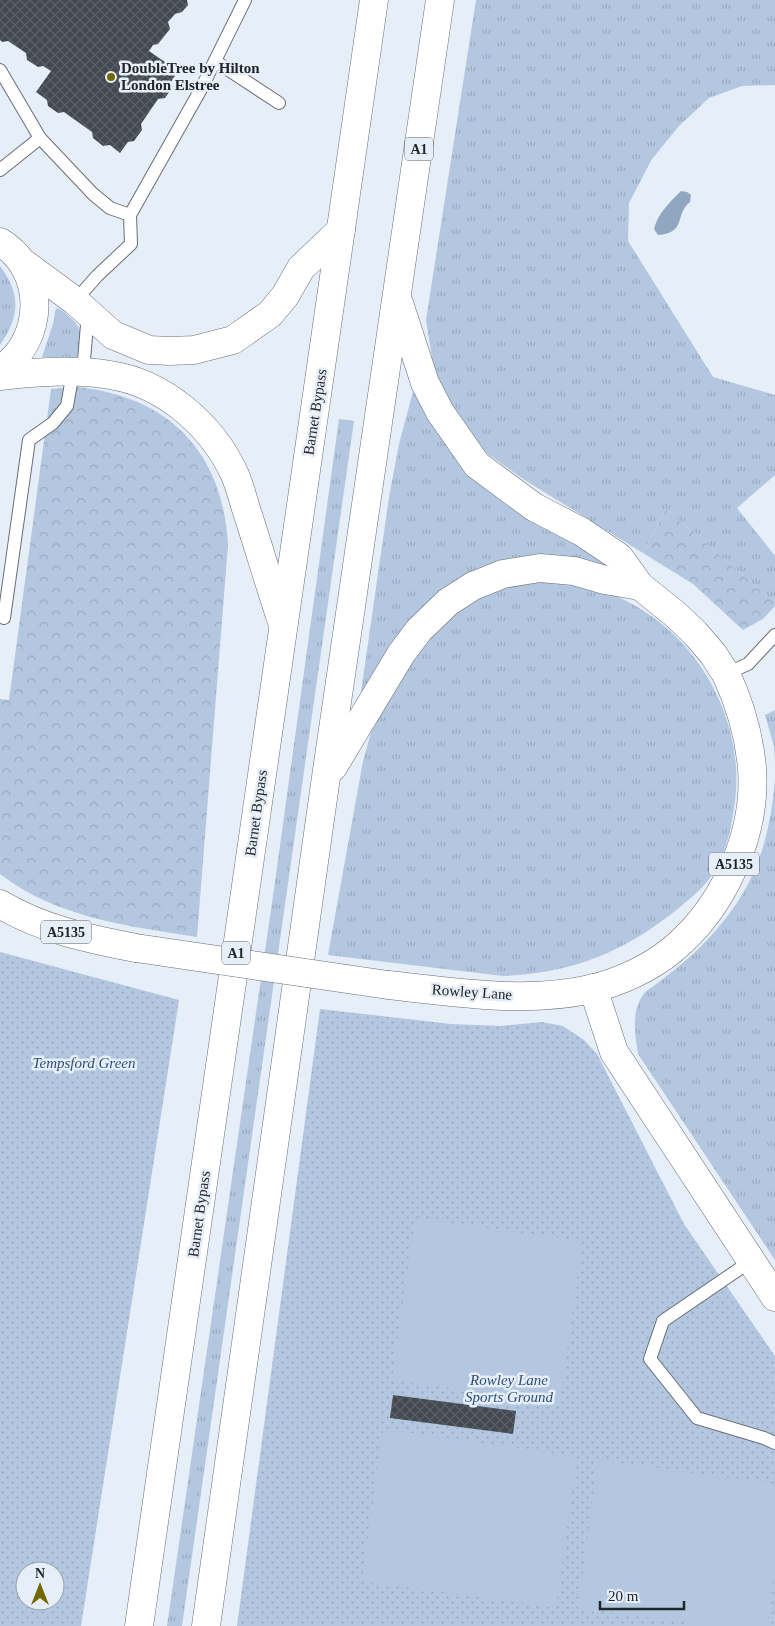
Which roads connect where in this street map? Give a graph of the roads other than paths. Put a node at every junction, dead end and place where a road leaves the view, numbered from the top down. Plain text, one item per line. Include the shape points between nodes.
1 (245, 0) edge
2 (374, 0) edge
3 (440, 0) edge
4 (214, 61) junction
5 (0, 70) edge
6 (279, 102) dead end
7 (40, 138) junction
8 (0, 170) edge
9 (130, 216) junction
10 (341, 230) junction
11 (8, 245) edge
12 (397, 298) junction
13 (82, 307) junction
14 (0, 370) edge
15 (78, 372) junction
16 (0, 376) edge
17 (640, 586) junction
18 (4, 618) dead end
19 (283, 626) junction
20 (775, 635) edge
21 (726, 674) junction
22 (326, 777) junction
23 (0, 904) edge
24 (593, 988) junction
25 (751, 1261) junction
26 (775, 1298) edge
27 (775, 1443) edge
28 (139, 1626) edge
29 (206, 1626) edge

1 - 4 lane
2 - 10 main road, Barnet Bypass / A1
3 - 12 main road, A1
4 - 6 lane
4 - 9 lane
5 - 7 lane
7 - 8 lane
7 - 9 lane via 93,194 110,208
9 - 13 lane via 131,244 97,276
10 - 13 main road via 301,268 270,314 234,340 224,343 194,350 149,350 112,336
10 - 19 main road, Barnet Bypass / A1
11 - 13 main road
11 - 14 main road via 34,286 36,307 32,330 23,348
12 - 17 main road via 425,383 440,412 477,465 534,507 582,532 618,557
12 - 22 main road, A1
13 - 15 lane
15 - 16 main road
15 - 18 lane via 67,406 53,423 29,440
15 - 19 main road via 111,375 141,384 173,400 200,424 221,450 235,475
17 - 21 main road via 695,633
17 - 22 main road via 574,571 540,568 503,574 473,586 448,602 400,654
19 - 28 main road, Barnet Bypass / A1
20 - 21 lane via 748,664
21 - 24 main road, A5135 via 739,702 748,735 752,770 750,811 730,877 695,927 673,949 646,968
22 - 29 main road, A1
23 - 24 main road, Rowley Lane / A5135, bridge via 57,930 136,948 388,984 530,997
24 - 25 main road via 614,1052
25 - 26 main road
25 - 27 lane via 664,1320 650,1359 697,1418

